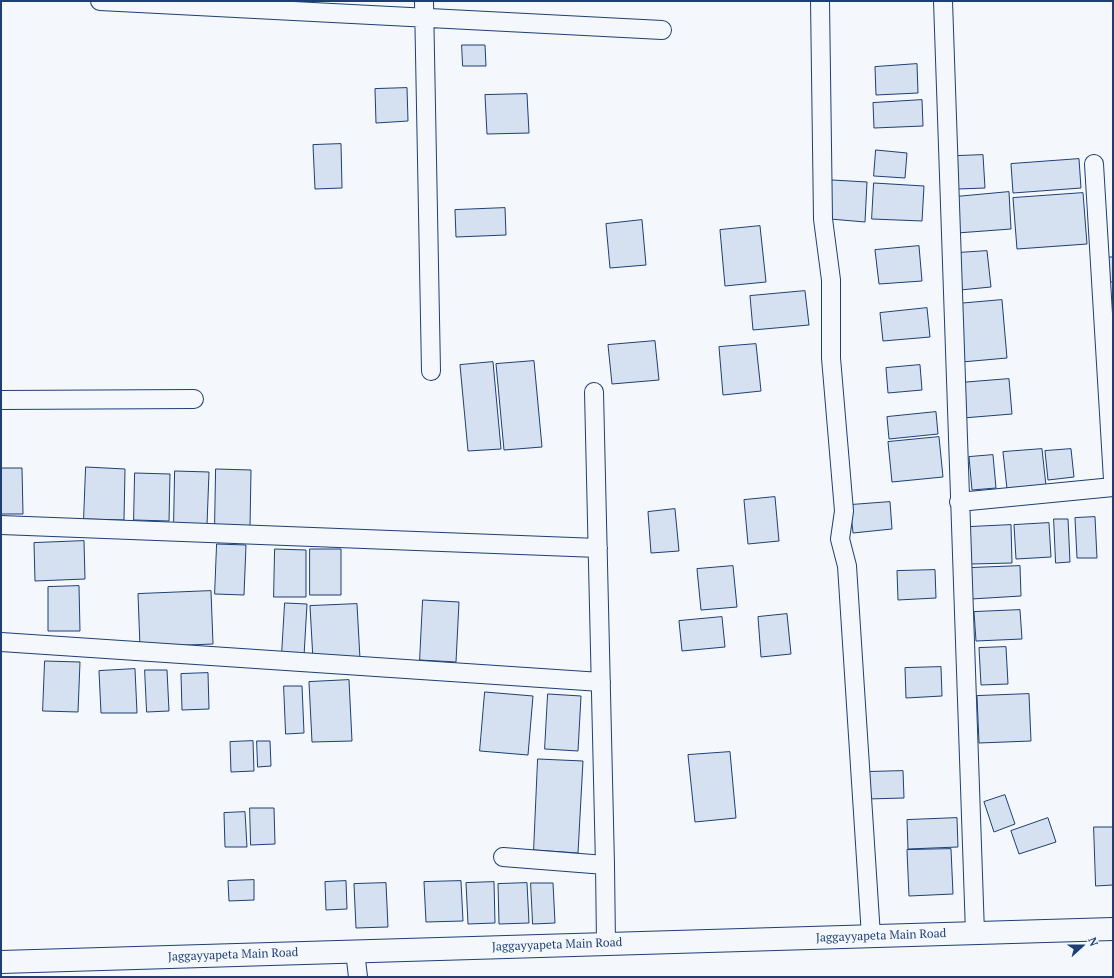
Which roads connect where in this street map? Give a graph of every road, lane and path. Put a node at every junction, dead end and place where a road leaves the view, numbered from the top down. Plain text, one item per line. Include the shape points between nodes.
1 (100, 1) edge
2 (820, 1) edge
3 (943, 1) edge
4 (424, 9) edge
5 (662, 30) dead end
6 (1094, 164) dead end
7 (431, 372) dead end
8 (594, 392) dead end
9 (194, 398) dead end
10 (1, 400) edge
11 (1113, 480) edge
12 (1113, 487) edge
13 (959, 502) junction
14 (1, 525) edge
15 (598, 548) junction
16 (1, 642) edge
17 (601, 682) junction
18 (503, 857) dead end
19 (605, 865) junction
20 (1113, 929) edge
21 (975, 933) junction
22 (871, 936) junction
23 (606, 944) junction
24 (355, 951) junction
25 (1, 962) edge
26 (358, 977) edge

1 - 4 street
2 - 22 street via 822,219 831,280 831,358 844,511 840,539 847,566
3 - 13 street
4 - 5 street
4 - 7 street
6 - 11 street
8 - 15 street
9 - 10 street
12 - 13 street
13 - 21 street
14 - 15 street
15 - 17 street
16 - 17 street
17 - 19 street
18 - 19 street
19 - 23 street
20 - 21 main road, Jaggayyapeta Main Road
21 - 22 main road, Jaggayyapeta Main Road
22 - 23 main road, Jaggayyapeta Main Road
23 - 24 main road, Jaggayyapeta Main Road
24 - 25 main road, Jaggayyapeta Main Road
24 - 26 street

